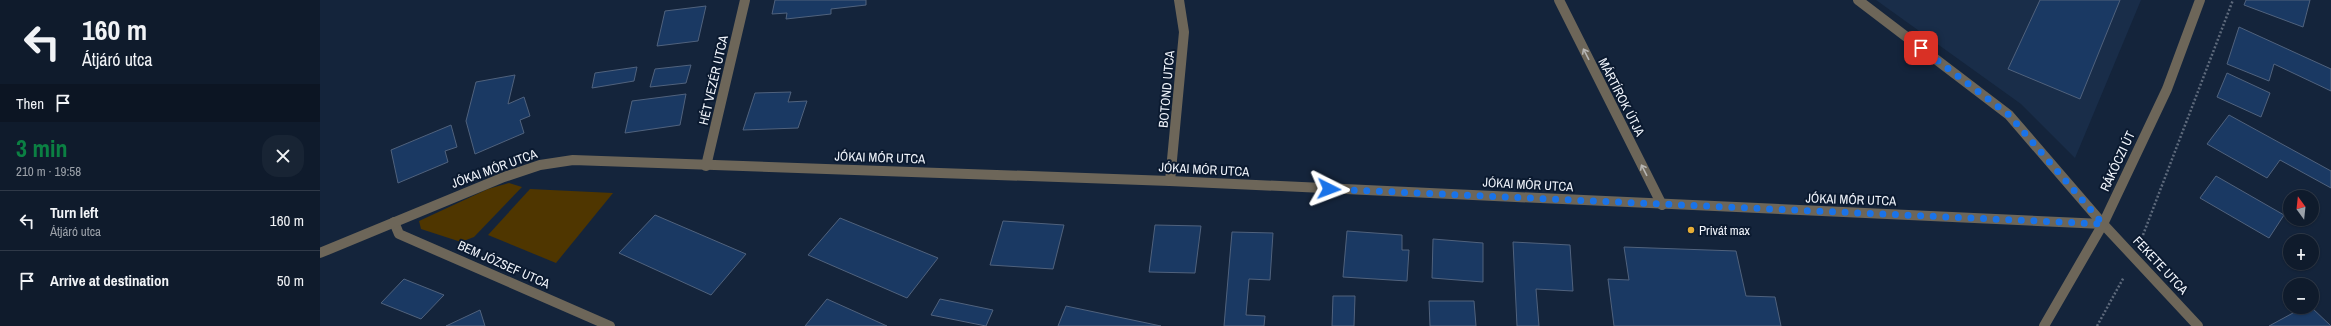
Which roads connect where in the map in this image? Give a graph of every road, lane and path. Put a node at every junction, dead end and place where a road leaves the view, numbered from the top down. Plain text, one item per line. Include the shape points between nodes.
1 (745, 0) edge
2 (1179, 0) edge
3 (1559, 0) edge
4 (1858, 0) edge
5 (2200, 0) edge
6 (2233, 0) edge
7 (706, 166) junction
8 (1170, 181) junction
9 (1662, 205) junction
10 (394, 222) junction
11 (2103, 224) junction
12 (320, 253) edge
13 (2135, 257) junction
14 (604, 325) edge
15 (2044, 326) edge
16 (2097, 326) edge
17 (2198, 326) edge

1 - 7 street, HÉT VEZÉR UTCA
2 - 8 street, BOTOND UTCA via 1184,32
9 -> 3 street, MÁRTÍROK ÚTJA
4 - 11 street, FEKETE UTCA via 2009,115
5 - 11 street, RÁKÓCZI ÚT via 2167,89
6 - 13 path
7 - 8 street, JÓKAI MÓR UTCA
7 - 10 street, JÓKAI MÓR UTCA via 574,160 540,165
8 - 9 street, JÓKAI MÓR UTCA
9 - 11 street, JÓKAI MÓR UTCA
10 - 12 street, JÓKAI MÓR UTCA
10 - 14 street, BEM JÓZSEF UTCA via 399,234
11 - 13 street, FEKETE UTCA
11 - 15 street, RÁKÓCZI ÚT
13 - 16 path
13 - 17 street, FEKETE UTCA

